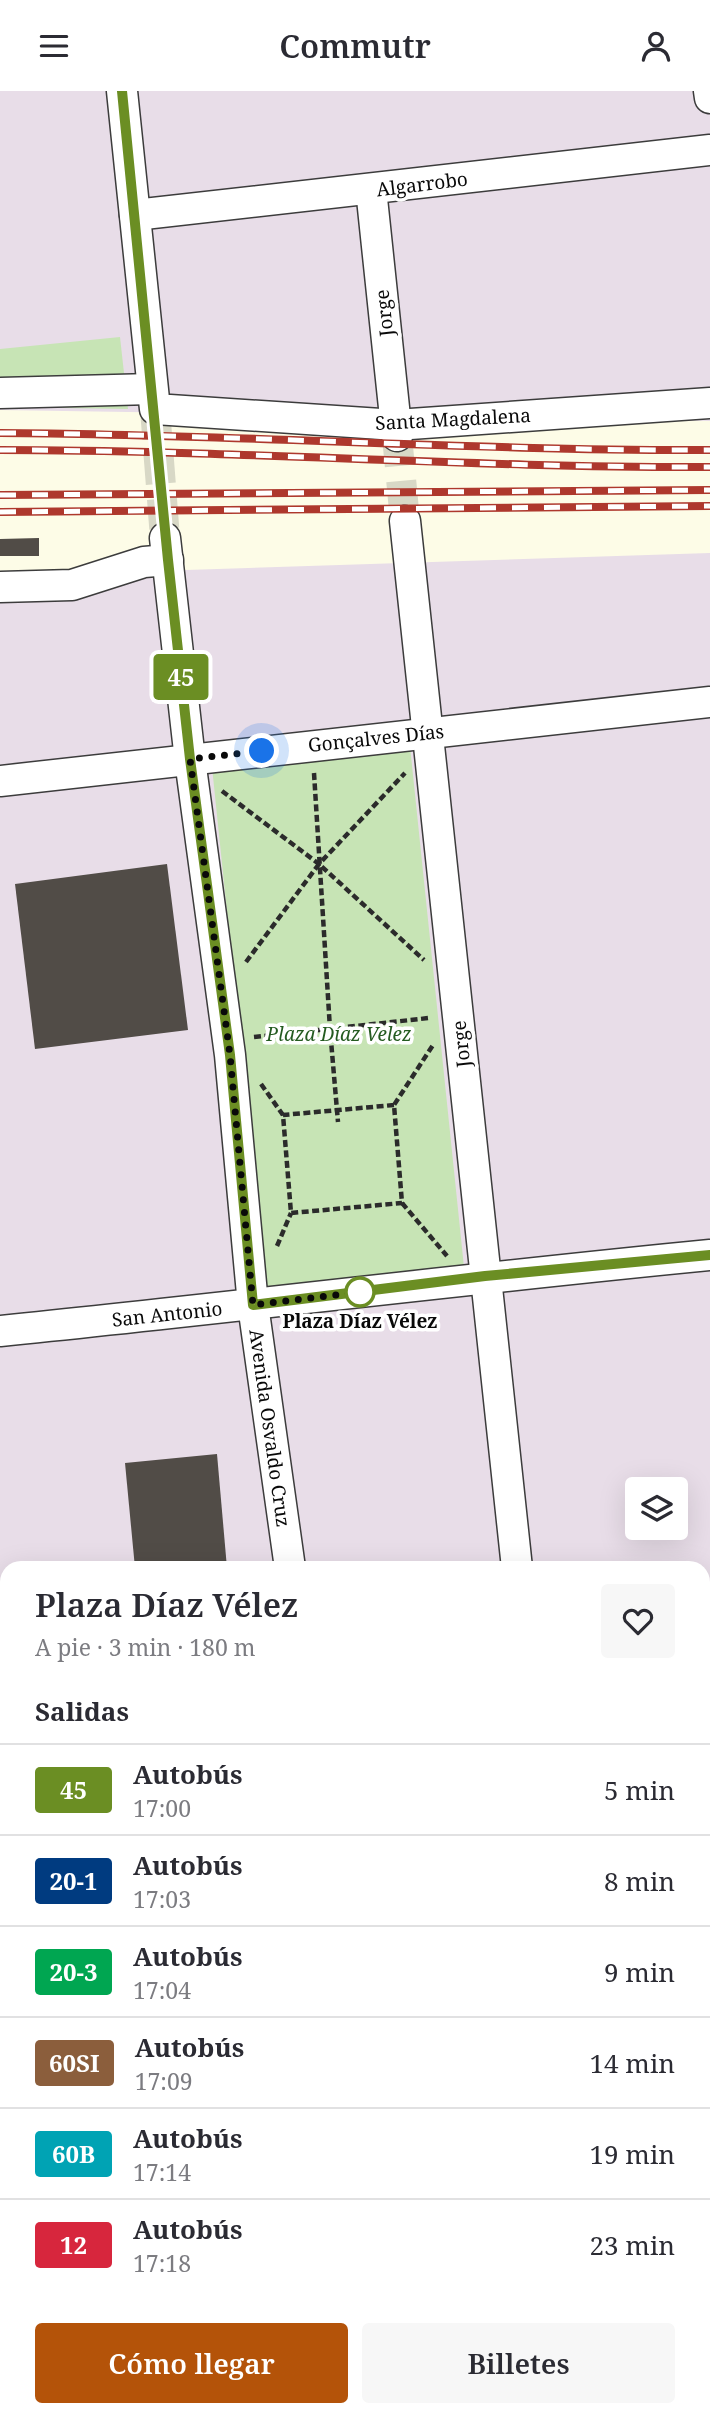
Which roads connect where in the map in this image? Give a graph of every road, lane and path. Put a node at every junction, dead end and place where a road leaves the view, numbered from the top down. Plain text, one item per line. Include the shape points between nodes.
1 (122, 91) edge
2 (709, 91) edge
3 (710, 98) edge
4 (710, 151) edge
5 (372, 190) junction
6 (135, 215) junction
7 (0, 393) edge
8 (153, 399) junction
9 (710, 403) edge
10 (397, 431) junction
11 (405, 521) tunnel mouth
12 (0, 587) edge
13 (710, 702) edge
14 (428, 733) junction
15 (311, 745) junction
16 (190, 759) junction
17 (0, 781) edge
18 (319, 864) junction
19 (453, 972) junction
20 (222, 984) junction
21 (459, 1025) junction
22 (330, 1029) junction
23 (228, 1041) junction
24 (394, 1105) junction
25 (337, 1111) junction
26 (338, 1122) dead end
27 (402, 1203) junction
28 (710, 1255) edge
29 (447, 1256) dead end
30 (485, 1276) junction
31 (253, 1305) junction
32 (0, 1331) edge
33 (289, 1561) edge
34 (516, 1561) edge

1 - 6 street
2 - 3 street
4 - 5 street, Algarrobo
5 - 6 street, Algarrobo
5 - 10 street, Jorge
6 - 8 street
7 - 8 street, Santa Magdalena
8 - 10 street, Santa Magdalena
9 - 10 street, Santa Magdalena
11 - 14 street, Jorge
12 - 16 street, Avenida Osvaldo Cruz via 72,585 144,562 167,549
13 - 14 street, Gonçalves Días
14 - 15 street, Gonçalves Días
14 - 18 path via 412,766
14 - 19 street, Jorge
15 - 16 street, Gonçalves Días
15 - 18 path
16 - 17 street, Gonçalves Días
16 - 18 path via 213,784
16 - 20 street, Avenida Osvaldo Cruz
18 - 19 path via 433,968
18 - 20 path via 233,978
18 - 22 path
19 - 21 street, Jorge
20 - 23 street, Avenida Osvaldo Cruz
21 - 22 path
21 - 24 path via 439,1035
21 - 30 street, Jorge
22 - 23 path
22 - 25 path
23 - 31 street, Avenida Osvaldo Cruz
24 - 25 path
24 - 27 path
25 - 26 path
25 - 27 path via 283,1115 291,1213
27 - 29 path
28 - 30 street, San Antonio
30 - 31 street, San Antonio
30 - 34 street, Jorge
31 - 32 street, San Antonio
31 - 33 street, Avenida Osvaldo Cruz

